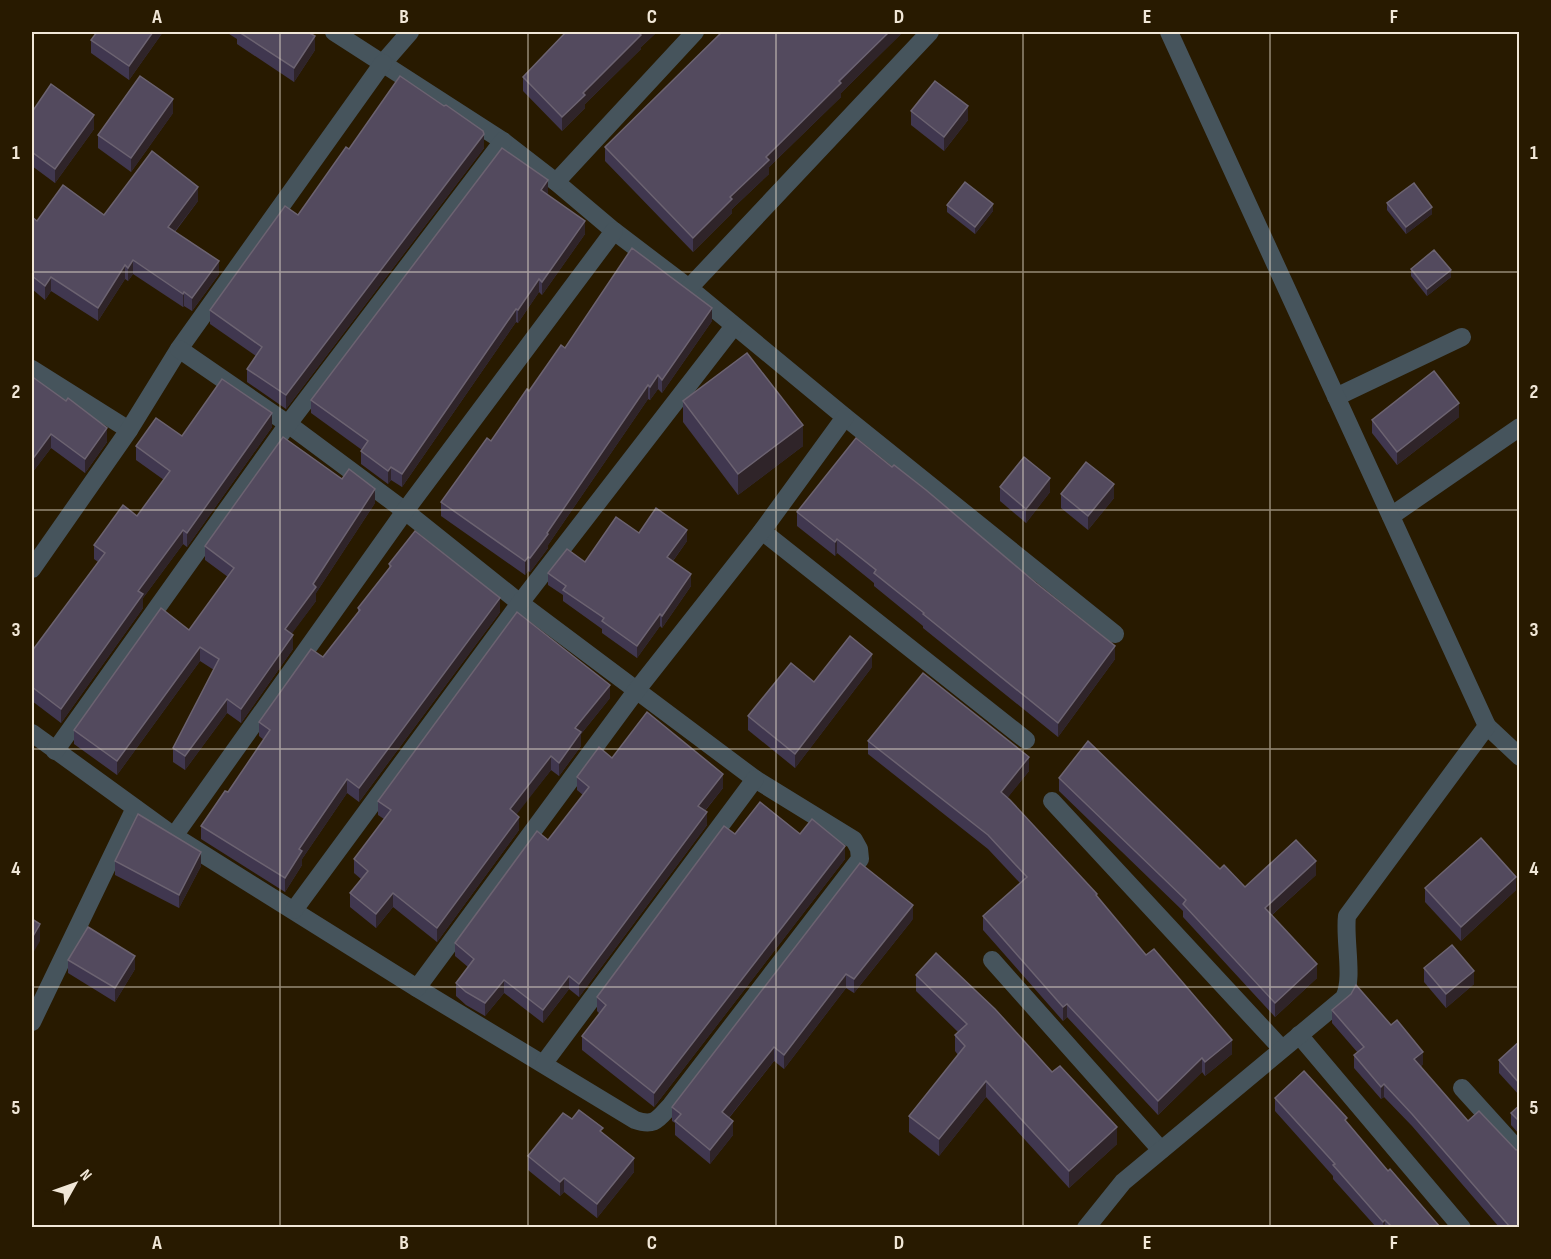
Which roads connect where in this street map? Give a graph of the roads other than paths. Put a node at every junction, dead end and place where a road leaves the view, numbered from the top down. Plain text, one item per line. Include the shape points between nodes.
1 (334, 32) edge
2 (410, 32) edge
3 (695, 32) edge
4 (930, 32) edge
5 (1169, 32) edge
6 (383, 63) junction
7 (503, 141) junction
8 (556, 182) junction
9 (614, 231) junction
10 (689, 288) junction
11 (734, 326) junction
12 (1462, 337) dead end
13 (179, 349) junction
14 (32, 369) edge
15 (1336, 397) junction
16 (846, 417) junction
17 (288, 424) junction
18 (1520, 427) edge
19 (129, 430) junction
20 (405, 511) junction
21 (1391, 516) junction
22 (762, 531) junction
23 (32, 569) edge
24 (520, 603) junction
25 (1115, 634) dead end
26 (636, 691) junction
27 (1487, 726) junction
28 (32, 733) edge
29 (1026, 740) dead end
30 (55, 751) junction
31 (1520, 757) edge
32 (755, 779) junction
33 (1052, 801) dead end
34 (135, 808) junction
35 (174, 836) junction
36 (294, 910) junction
37 (992, 960) dead end
38 (417, 988) junction
39 (32, 1022) edge
40 (1299, 1035) junction
41 (1282, 1049) junction
42 (544, 1063) junction
43 (1462, 1088) dead end
44 (1161, 1150) junction
45 (1520, 1152) edge
46 (1086, 1227) edge
47 (1462, 1227) edge

1 - 6 street
2 - 6 street
3 - 8 street
4 - 10 street
5 - 15 street
6 - 7 street
6 - 13 street
7 - 8 street
7 - 17 street
8 - 9 street
9 - 10 street
9 - 20 street
10 - 11 street
11 - 16 street
11 - 24 street
12 - 15 street
13 - 17 street
13 - 19 street
14 - 19 street
15 - 21 street
16 - 22 street
16 - 25 street
17 - 20 street
17 - 30 street
18 - 21 street
19 - 23 street
20 - 24 street
20 - 35 street
21 - 27 street
22 - 26 street
22 - 29 street
24 - 26 street
24 - 36 street
26 - 32 street
26 - 38 street
27 - 31 street
27 - 40 street via 1354,903 1345,929 1347,992
28 - 30 street
30 - 34 street
32 - 42 street
32 - 42 street via 854,840 860,849 860,859 655,1121 646,1124 635,1120
33 - 41 street
34 - 35 street
34 - 39 street
35 - 36 street
36 - 38 street
37 - 44 street
38 - 42 street
40 - 41 street
40 - 47 street
41 - 44 street
43 - 45 street
44 - 46 street via 1123,1182

